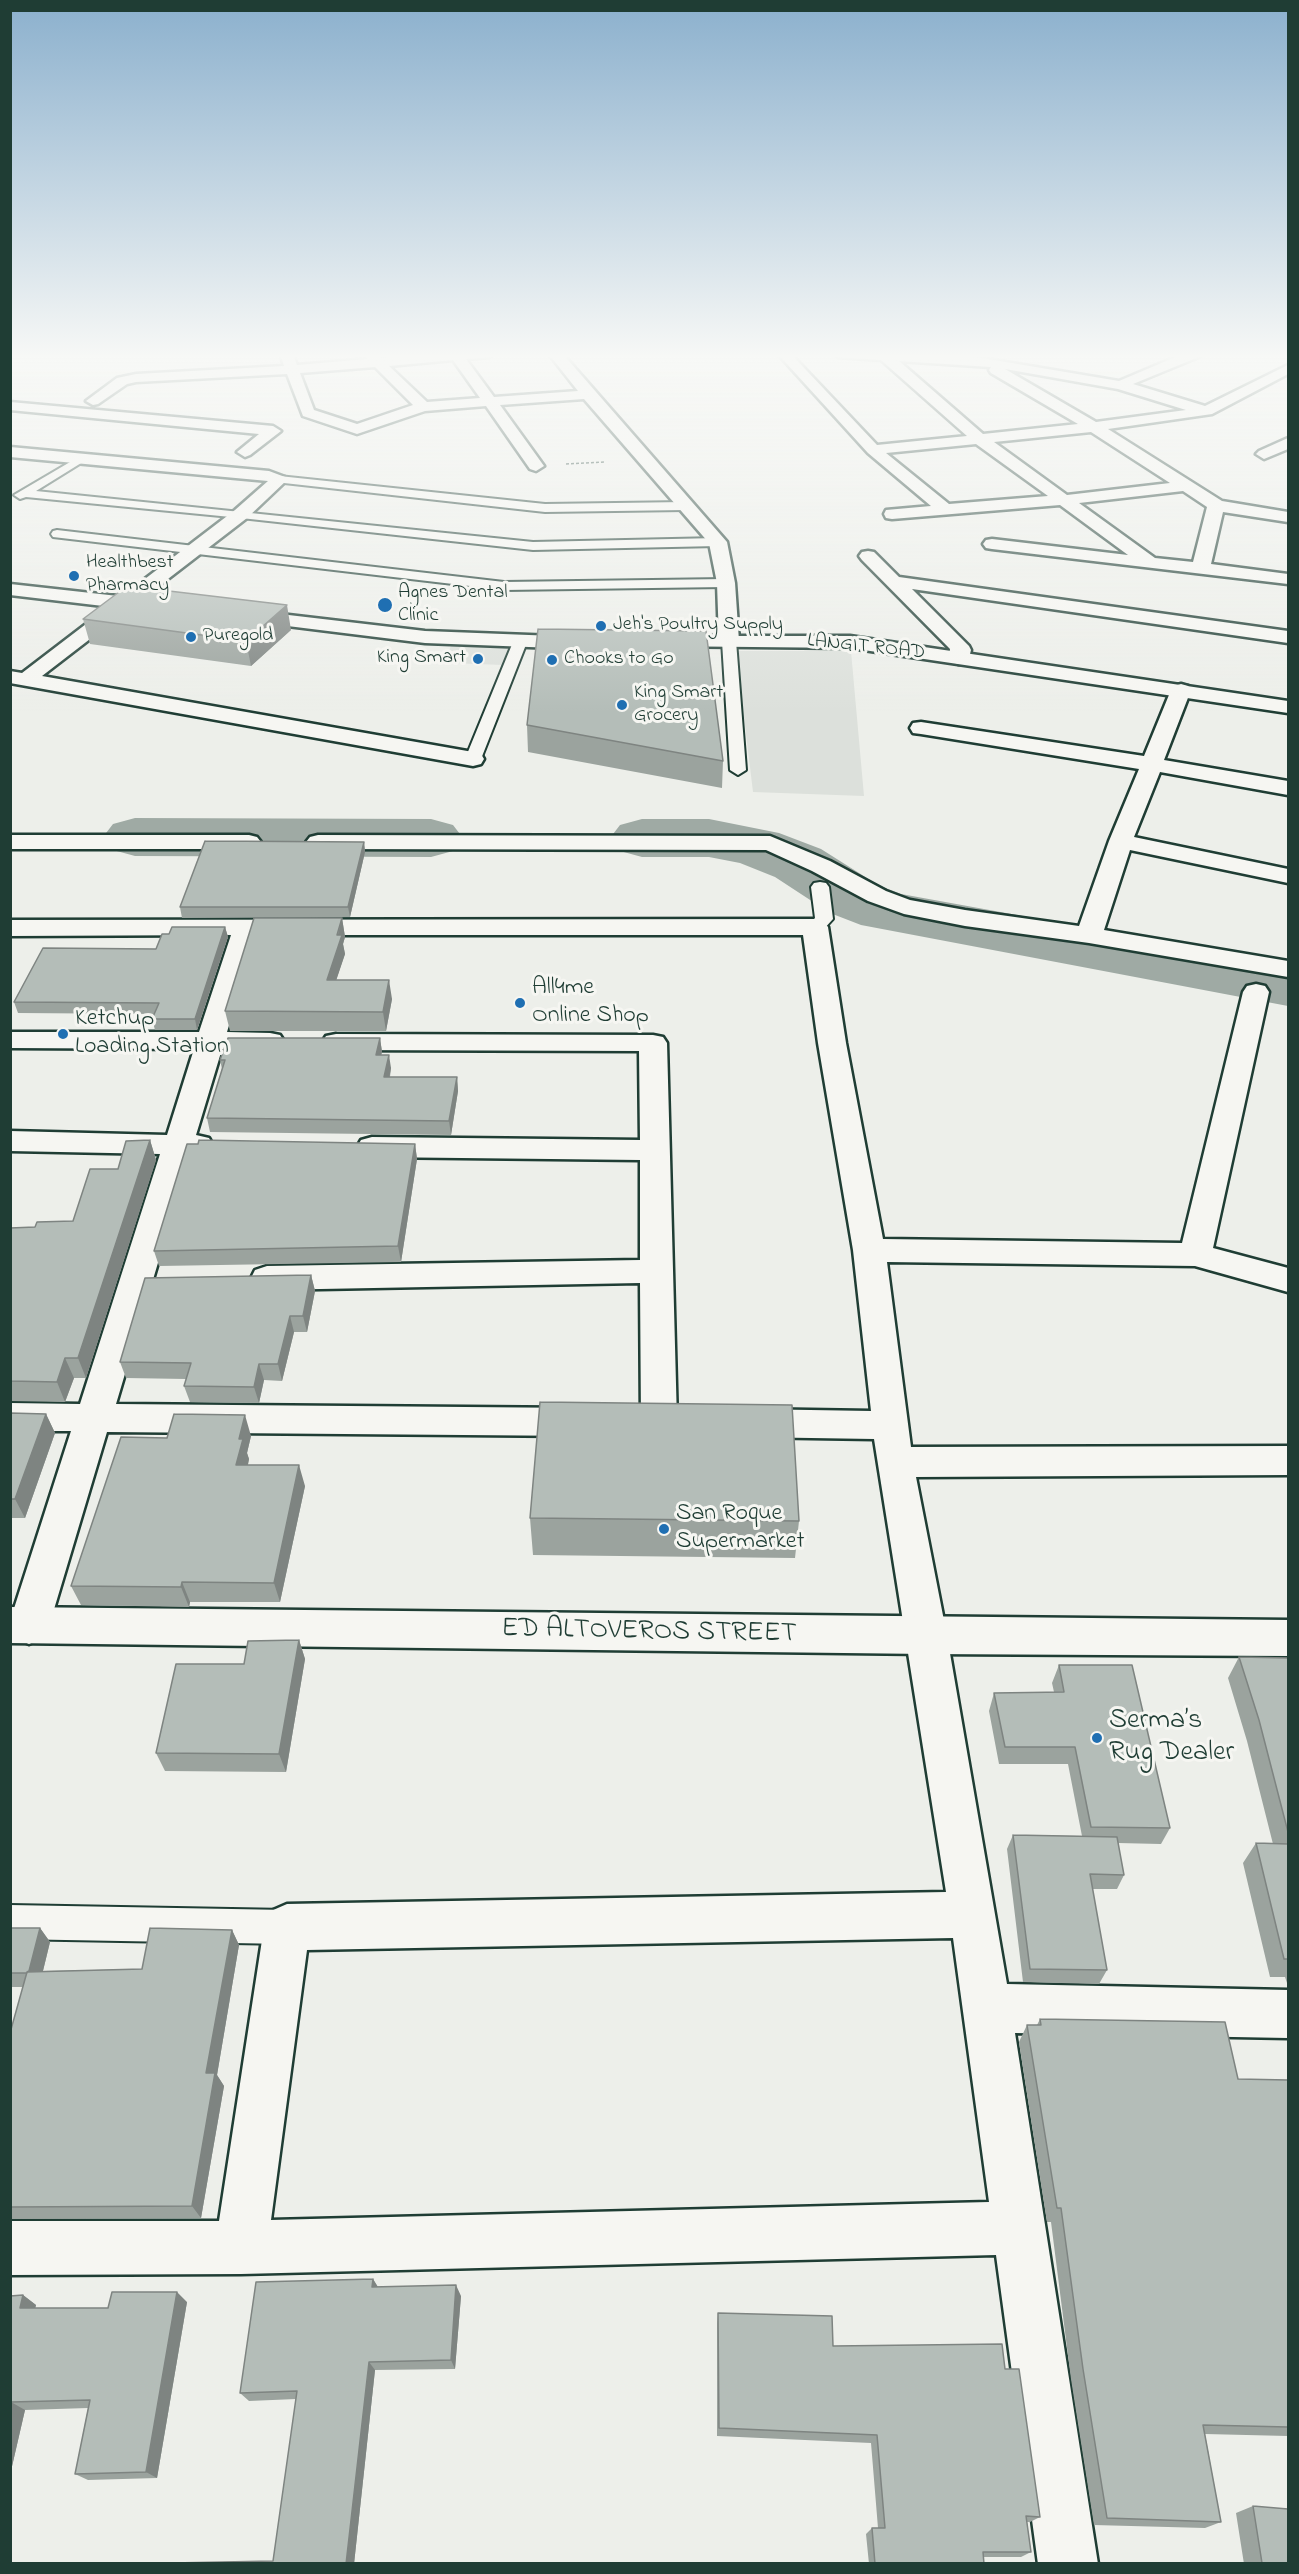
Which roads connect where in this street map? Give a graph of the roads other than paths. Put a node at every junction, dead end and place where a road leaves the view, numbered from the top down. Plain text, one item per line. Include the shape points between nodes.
1 (57, 473) edge
2 (239, 473) edge
3 (659, 473) edge
4 (901, 473) edge
5 (1027, 473) edge
6 (1165, 473) edge
7 (279, 480) junction
8 (1185, 486) junction
9 (24, 493) junction
10 (1064, 500) junction
11 (10, 501) edge
12 (1216, 504) junction
13 (685, 506) junction
14 (946, 510) junction
15 (241, 514) junction
16 (892, 514) dead end
17 (1288, 516) edge
18 (57, 534) dead end
19 (718, 542) junction
20 (992, 544) dead end
21 (194, 549) junction
22 (868, 556) dead end
23 (1148, 561) junction
24 (1201, 568) junction
25 (1288, 579) edge
26 (891, 581) junction
27 (726, 583) junction
28 (10, 589) edge
29 (127, 603) junction
30 (173, 608) edge
31 (230, 614) edge
32 (1288, 637) edge
33 (729, 641) junction
34 (520, 642) junction
35 (594, 643) edge
36 (639, 643) edge
37 (959, 658) junction
38 (18, 679) edge
39 (1181, 690) junction
40 (1288, 707) edge
41 (921, 728) dead end
42 (473, 759) joint
43 (1152, 764) junction
44 (738, 770) dead end
45 (1288, 788) edge
46 (1121, 841) junction
47 (10, 842) edge
48 (1288, 876) edge
49 (820, 886) dead end
50 (246, 927) junction
51 (815, 927) junction
52 (10, 928) edge
53 (1089, 934) junction
54 (1288, 969) edge
55 (1256, 992) dead end
56 (10, 1040) edge
57 (211, 1041) junction
58 (10, 1141) edge
59 (178, 1145) junction
60 (226, 1145) edge
61 (345, 1147) edge
62 (655, 1150) junction
63 (868, 1250) junction
64 (1195, 1256) junction
65 (657, 1271) junction
66 (243, 1278) edge
67 (172, 1279) edge
68 (136, 1280) junction
69 (1288, 1280) edge
70 (10, 1417) edge
71 (93, 1418) junction
72 (659, 1422) junction
73 (890, 1425) junction
74 (1288, 1460) edge
75 (895, 1462) junction
76 (20, 1626) edge
77 (927, 1636) junction
78 (1288, 1638) edge
79 (973, 1915) junction
80 (10, 1922) edge
81 (287, 1927) junction
82 (987, 2008) junction
83 (1288, 2014) edge
84 (1019, 2228) junction
85 (242, 2247) junction
86 (10, 2248) edge
87 (1068, 2564) edge

1 - 9 lane
2 - 7 street
3 - 13 street
4 - 14 street
5 - 10 street
6 - 8 street
7 - 13 lane via 545,508
7 - 15 street
8 - 10 street
8 - 12 street
9 - 11 lane
9 - 15 lane
10 - 14 street
10 - 23 street
12 - 17 street
12 - 24 street
13 - 19 street
14 - 16 street
15 - 19 lane via 533,546
15 - 21 street
18 - 21 lane
19 - 27 street
20 - 23 street
21 - 27 lane via 504,586
21 - 29 street
22 - 26 street
23 - 24 street
24 - 25 street
26 - 32 street
26 - 37 street via 959,646
27 - 33 street
28 - 29 street
29 - 30 street
29 - 38 street
31 - 34 street via 425,637
33 - 36 street, LANGIT ROAD
33 - 37 street, LANGIT ROAD via 850,642
33 - 44 lane
34 - 35 street
34 - 42 lane
37 - 39 street, LANGIT ROAD
38 - 42 street
39 - 40 street, LANGIT ROAD
39 - 43 street
41 - 43 street
43 - 45 street
43 - 46 street
46 - 48 street
46 - 53 street
47 - 53 street via 770,843 904,906
49 - 51 lane via 824,920
50 - 51 street
50 - 52 street
50 - 57 street
51 - 63 street
53 - 54 street
55 - 64 street
56 - 57 street
57 - 59 street
57 - 62 street via 653,1043
58 - 59 street
59 - 60 street
59 - 68 street
61 - 62 street
62 - 65 street
63 - 64 street
63 - 73 street
64 - 69 street
65 - 66 street
65 - 72 street
67 - 68 street
68 - 71 street
70 - 71 street
71 - 72 street
71 - 76 street
72 - 73 street
73 - 75 street
74 - 75 street
75 - 77 street
76 - 77 street, ED ALTOVEROS STREET
77 - 78 street, ED ALTOVEROS STREET
77 - 79 street
79 - 81 street
79 - 82 street
80 - 81 lane
81 - 85 street
82 - 83 street
82 - 84 street
84 - 85 street
84 - 87 street
85 - 86 street

